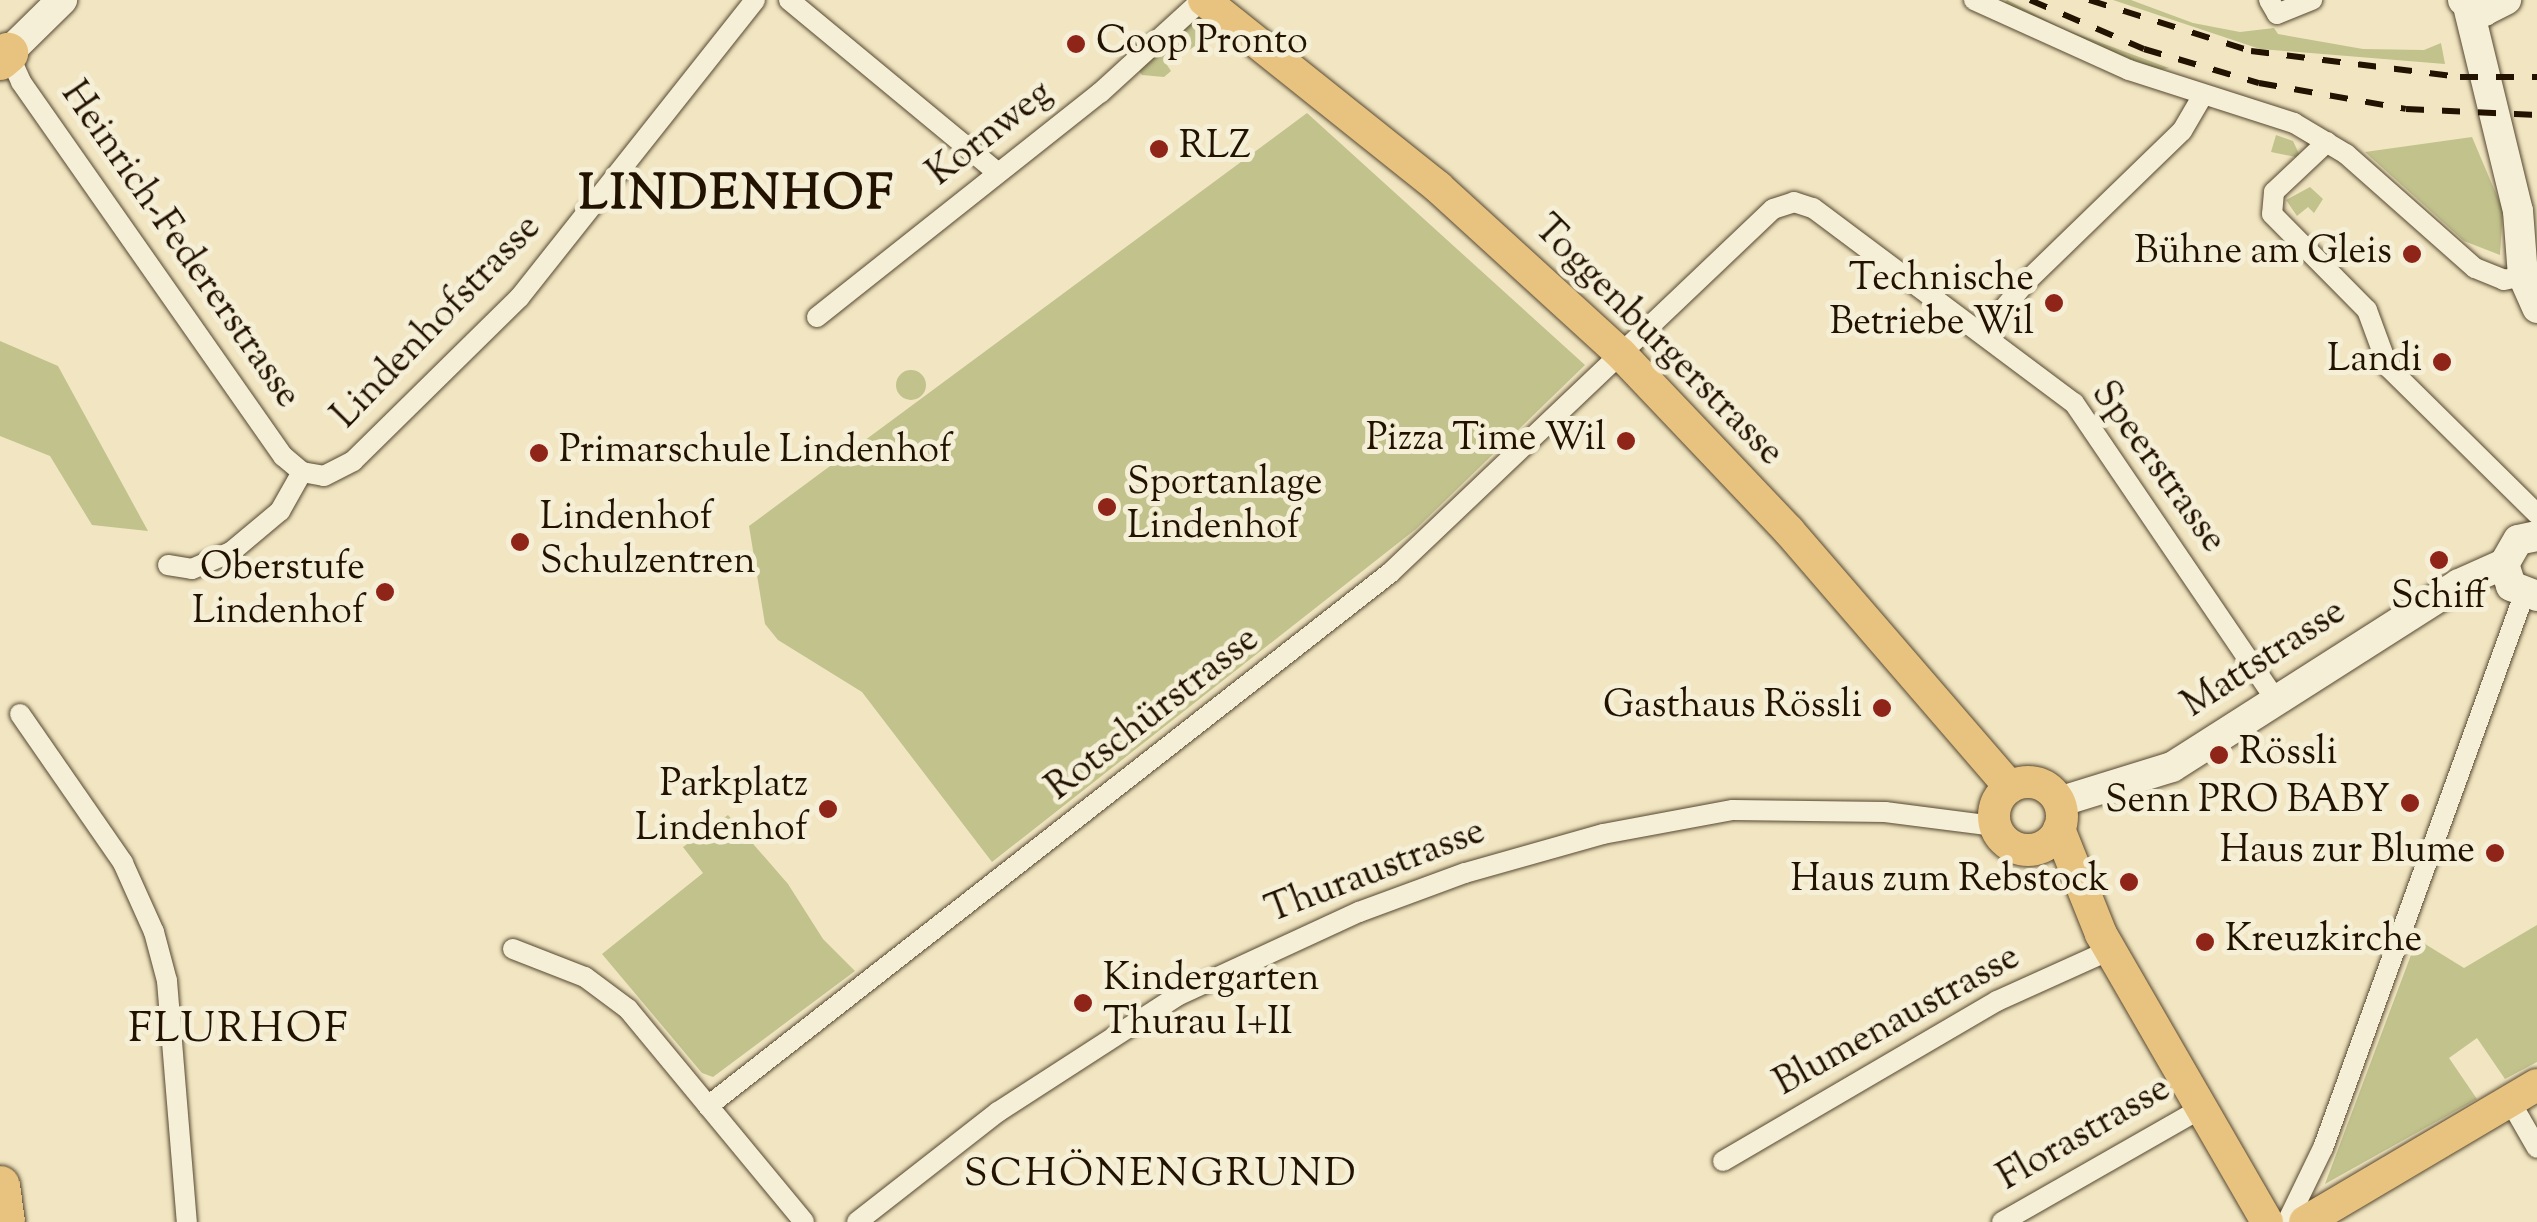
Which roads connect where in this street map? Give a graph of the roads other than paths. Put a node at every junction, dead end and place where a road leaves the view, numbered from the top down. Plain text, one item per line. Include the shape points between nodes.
1 (62, 0) edge
2 (755, 0) edge
3 (789, 0) edge
4 (1203, 0) edge
5 (1974, 0) edge
6 (2269, 0) edge
7 (2312, 0) edge
8 (2466, 3) edge
9 (2503, 3) edge
10 (3, 50) edge
11 (2482, 53) junction
12 (2203, 95) junction
13 (2328, 142) junction
14 (998, 173) junction
15 (2524, 276) junction
16 (2537, 308) edge
17 (817, 318) dead end
18 (1984, 333) junction
19 (1621, 354) junction
20 (302, 472) junction
21 (2537, 514) edge
22 (2537, 534) edge
23 (2504, 564) junction
24 (168, 565) dead end
25 (2530, 596) edge
26 (2276, 700) junction
27 (20, 714) dead end
28 (2010, 787) junction
29 (2059, 816) junction
30 (1996, 826) junction
31 (2028, 850) junction
32 (2105, 942) junction
33 (513, 949) dead end
34 (2524, 1093) edge
35 (708, 1106) junction
36 (2202, 1108) junction
37 (2537, 1148) edge
38 (1723, 1161) dead end
39 (0, 1186) edge
40 (5, 1222) edge
41 (186, 1222) edge
42 (804, 1222) edge
43 (858, 1222) edge
44 (2002, 1222) edge
45 (2267, 1222) edge
46 (2287, 1222) edge
47 (2305, 1222) edge

1 - 10 street
2 - 20 street, Lindenhofstrasse via 519,298 353,461 332,474
3 - 14 street
4 - 14 street, Kornweg
4 - 19 main road, Toggenburgerstrasse via 1438,187
5 - 12 street via 2129,70
6 - 7 street via 2277,14
8 - 9 street via 2484,12
8 - 11 street
9 - 11 street
10 - 20 street, Heinrich-Federerstrasse via 282,456
11 - 15 street via 2518,211
12 - 13 street via 2275,114
12 - 18 street via 2182,131 2026,282
13 - 15 street via 2475,268 2504,280
13 - 21 street via 2274,192 2272,214 2368,310 2388,367
14 - 17 street, Kornweg
15 - 16 street
18 - 19 street, Speerstrasse via 1812,208 1794,202 1773,210
18 - 26 street, Speerstrasse via 2089,420
19 - 28 main road, Toggenburgerstrasse via 1802,545
19 - 35 street, Rotschürstrasse via 1390,573
20 - 24 street via 280,511 231,552 192,568
22 - 23 street, Mattstrasse via 2511,547
23 - 25 street via 2507,580
23 - 26 street, Mattstrasse via 2459,584
25 - 46 street via 2340,1100
26 - 29 street, Mattstrasse via 2154,775
27 - 41 street via 124,863 154,932 167,981
28 - 29 main road via 2043,786
28 - 30 main road via 1998,800
29 - 31 main road via 2048,844
29 - 32 main road
30 - 31 main road via 2008,843
30 - 43 street, Thuraustrasse via 1844,809 1734,810 1556,845 1466,873 1359,912 1177,996 998,1112
31 - 32 main road via 2053,872
32 - 36 main road
32 - 38 street, Blumenaustrasse
33 - 35 street via 586,977 628,1009
34 - 37 street
34 - 47 main road
35 - 42 street
36 - 44 street, Florastrasse
36 - 45 main road
39 - 40 highway

